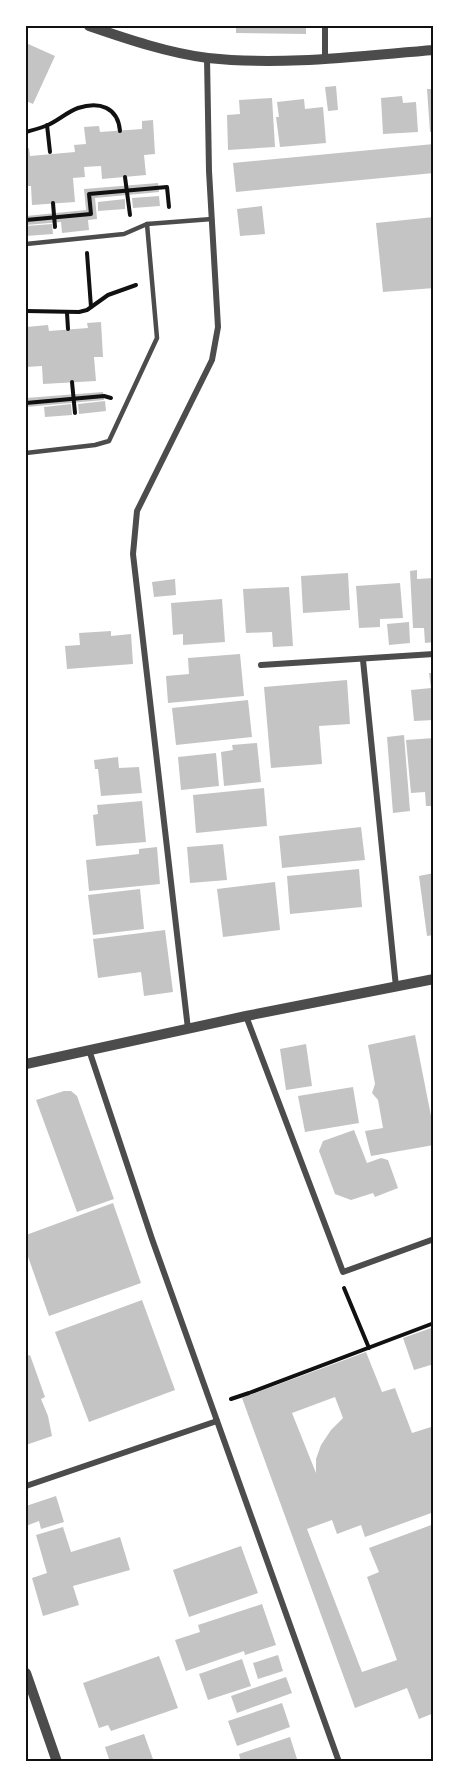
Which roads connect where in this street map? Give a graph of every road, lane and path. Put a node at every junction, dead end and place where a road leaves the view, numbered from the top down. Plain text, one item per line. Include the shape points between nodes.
1 (88, 26) edge
2 (325, 26) edge
3 (434, 50) edge
4 (207, 58) junction
5 (325, 59) junction
6 (46, 125) junction
7 (120, 131) dead end
8 (26, 132) edge
9 (50, 152) dead end
10 (125, 177) dead end
11 (126, 190) junction
12 (53, 203) dead end
13 (54, 217) junction
14 (212, 219) junction
15 (26, 220) edge
16 (170, 222) junction
17 (147, 224) junction
18 (132, 231) junction
19 (86, 238) junction
20 (26, 244) edge
21 (152, 282) junction
22 (91, 307) junction
23 (26, 311) edge
24 (67, 313) junction
25 (68, 329) dead end
26 (72, 382) dead end
27 (130, 396) junction
28 (73, 398) junction
29 (26, 403) edge
30 (75, 413) dead end
31 (26, 453) edge
32 (434, 654) edge
33 (363, 660) junction
34 (261, 665) dead end
35 (434, 979) edge
36 (396, 987) junction
37 (246, 1016) junction
38 (188, 1029) junction
39 (89, 1050) junction
40 (26, 1064) edge
41 (434, 1239) edge
42 (344, 1288) dead end
43 (434, 1323) edge
44 (369, 1348) junction
45 (231, 1399) dead end
46 (217, 1421) junction
47 (26, 1486) edge
48 (26, 1673) edge
49 (57, 1761) edge
50 (339, 1761) edge

1 - 4 street
2 - 5 street
3 - 5 street
4 - 5 street
4 - 14 street
6 - 7 path via 77,109 102,107 113,111
6 - 8 path
6 - 9 path
10 - 11 path
11 - 13 path via 89,194 92,214
11 - 16 path via 167,187
11 - 18 path
12 - 13 path
13 - 15 path
14 - 16 lane
14 - 38 street via 218,327 212,360 137,511 133,554
16 - 17 lane
17 - 18 lane
17 - 21 lane
18 - 19 lane
19 - 20 lane
19 - 22 path
21 - 22 path via 122,289
21 - 27 lane via 157,338
22 - 24 path
23 - 24 path
24 - 25 path
26 - 28 path
27 - 28 path
27 - 31 lane via 109,441
28 - 29 path
28 - 30 path
32 - 33 street
33 - 34 street
33 - 36 street
35 - 36 street
36 - 37 street
37 - 38 street
37 - 41 street via 343,1272
38 - 39 street
39 - 40 street
39 - 46 street
42 - 44 path
43 - 44 path
44 - 45 path
46 - 47 street
46 - 50 street
48 - 49 street

